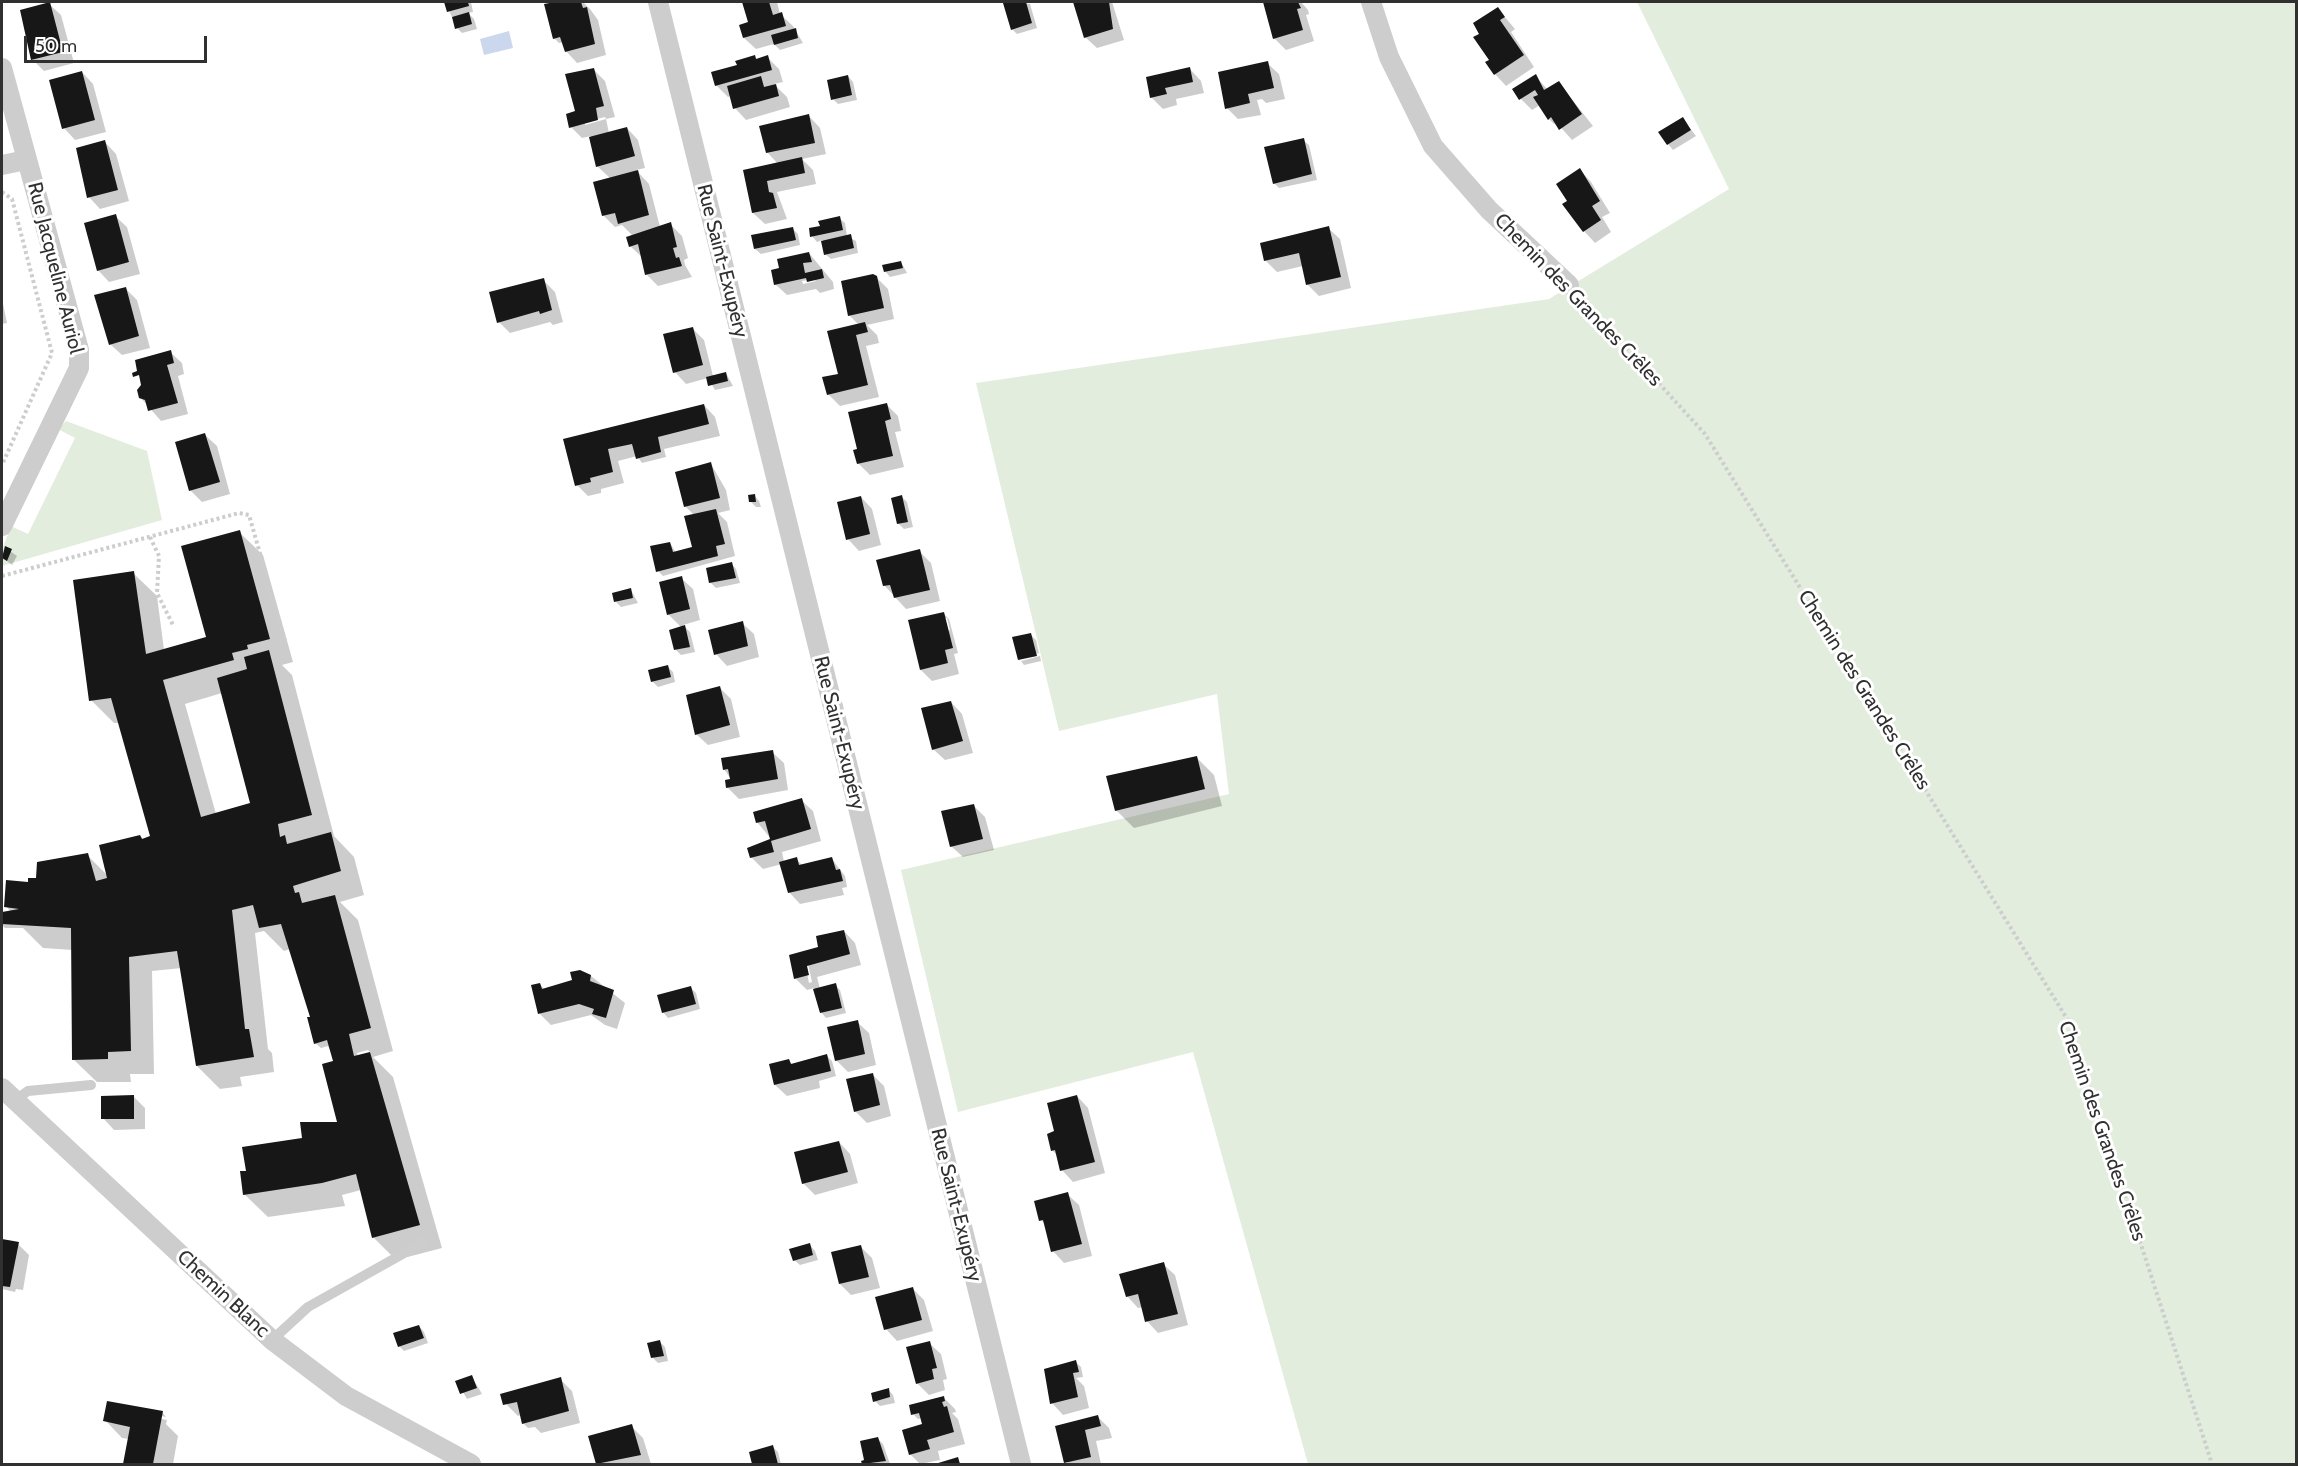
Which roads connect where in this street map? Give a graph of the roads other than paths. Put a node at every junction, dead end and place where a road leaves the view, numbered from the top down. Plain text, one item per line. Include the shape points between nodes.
1 (658, 2) edge
2 (1371, 2) edge
3 (2, 68) edge
4 (26, 160) junction
5 (2, 165) edge
6 (1569, 285) road end
7 (2, 526) edge
8 (91, 1085) dead end
9 (8, 1094) edge
10 (424, 1242) dead end
11 (272, 1340) junction
12 (471, 1464) edge
13 (1021, 1464) edge

1 - 13 street, Rue Saint-Exupéry
2 - 6 street, Chemin des Grandes Crêles via 1389,57 1433,146 1489,210
3 - 4 street, Rue Jacqueline Auriol
4 - 5 street
4 - 7 street, Rue Jacqueline Auriol via 79,350 79,368
8 - 9 lane
9 - 11 street, Chemin Blanc
10 - 11 lane via 308,1307
11 - 12 street, Chemin Blanc via 346,1396

